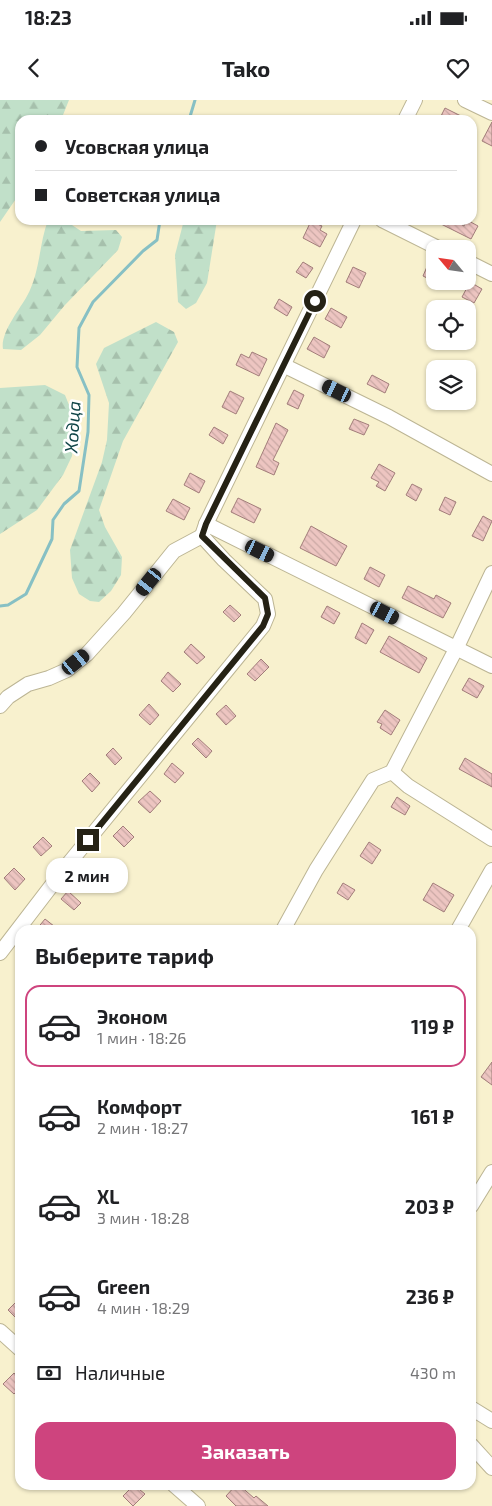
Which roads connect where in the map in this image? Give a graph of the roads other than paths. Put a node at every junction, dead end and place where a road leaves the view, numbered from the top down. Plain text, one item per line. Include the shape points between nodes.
1 (415, 100) edge
2 (465, 100) edge
3 (492, 113) edge
4 (407, 115) edge
5 (352, 225) edge
6 (392, 225) edge
7 (426, 242) edge
8 (476, 266) edge
9 (492, 274) edge
10 (284, 366) junction
11 (492, 474) edge
12 (204, 530) junction
13 (492, 573) edge
14 (456, 649) junction
15 (492, 666) edge
16 (0, 706) edge
17 (392, 772) junction
18 (492, 839) edge
19 (492, 870) edge
20 (21, 925) edge
21 (286, 925) edge
22 (461, 925) edge
23 (15, 933) edge
24 (0, 953) edge
25 (492, 1172) edge
26 (476, 1198) edge
27 (0, 1331) edge
28 (15, 1344) edge
29 (476, 1411) edge
30 (492, 1421) edge
31 (476, 1451) edge
32 (492, 1468) edge
33 (180, 1490) edge
34 (198, 1506) edge

1 - 4 street
2 - 3 street
5 - 10 street
6 - 7 street
8 - 9 street
10 - 11 street via 389,416
10 - 12 street
12 - 14 street
12 - 16 street via 174,552 86,654 66,670 28,684
12 - 20 street via 265,598 268,614 263,626
13 - 14 street
14 - 15 street
14 - 17 street
17 - 18 street via 408,786
17 - 21 street via 372,780
19 - 22 street
23 - 24 street
25 - 26 street
27 - 28 street
29 - 30 street
31 - 32 street
33 - 34 street

